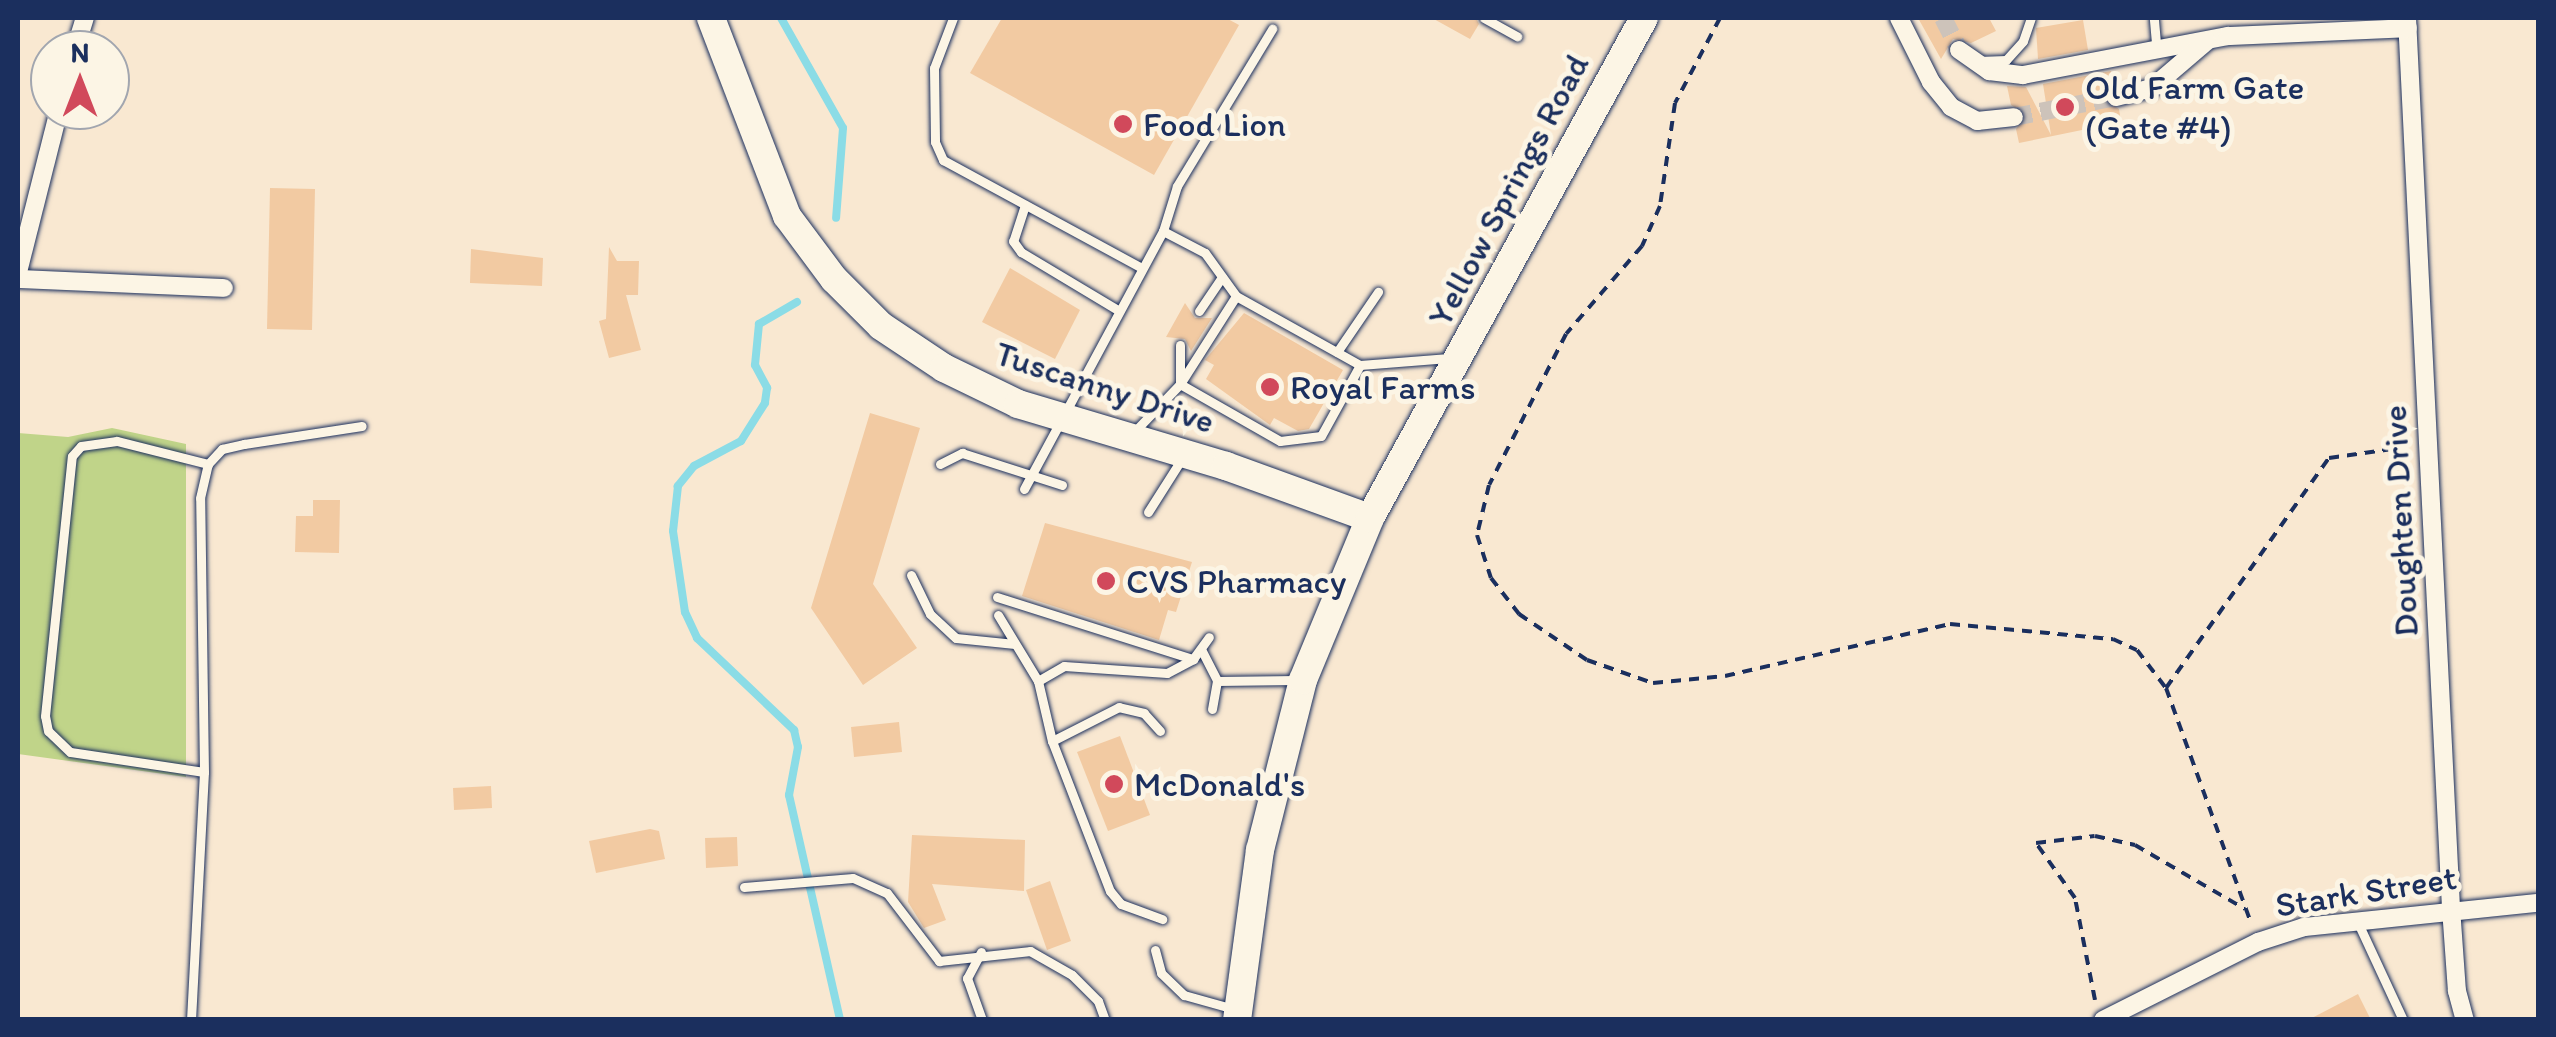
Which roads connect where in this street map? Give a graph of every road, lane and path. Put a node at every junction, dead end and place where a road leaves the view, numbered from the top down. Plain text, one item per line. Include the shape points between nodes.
1 (711, 18) edge
2 (953, 18) edge
3 (1484, 18) edge
4 (1644, 18) edge
5 (1720, 18) edge
6 (1899, 18) edge
7 (2031, 18) edge
8 (2154, 18) edge
9 (2408, 22) edge
10 (1272, 30) dead end
11 (1517, 36) dead end
12 (2210, 39) junction
13 (1958, 50) tunnel mouth
14 (2148, 51) junction
15 (1975, 62) junction
16 (2116, 97) tunnel mouth
17 (2014, 117) tunnel mouth
18 (54, 130) edge
19 (1025, 205) junction
20 (1163, 231) junction
21 (1142, 268) junction
22 (18, 275) edge
23 (1222, 277) junction
24 (224, 288) dead end
25 (1378, 292) dead end
26 (1236, 296) junction
27 (1118, 310) junction
28 (1200, 311) dead end
29 (1180, 345) dead end
30 (1336, 352) junction
31 (1462, 356) junction
32 (1360, 365) junction
33 (1180, 384) junction
34 (1059, 416) junction
35 (362, 426) dead end
36 (1129, 438) junction
37 (2429, 444) junction
38 (1186, 454) junction
39 (208, 464) junction
40 (940, 464) dead end
41 (1034, 472) junction
42 (1062, 485) dead end
43 (1024, 489) dead end
44 (1148, 512) dead end
45 (1370, 518) junction
46 (911, 575) dead end
47 (997, 596) dead end
48 (998, 614) dead end
49 (1209, 638) dead end
50 (1015, 644) junction
51 (1201, 649) junction
52 (1192, 658) junction
53 (1303, 680) junction
54 (1038, 681) junction
55 (1217, 681) junction
56 (2166, 688) junction
57 (1212, 709) dead end
58 (1160, 731) dead end
59 (1052, 741) junction
60 (204, 772) junction
61 (744, 887) dead end
62 (2538, 903) edge
63 (2452, 908) junction
64 (2246, 909) junction
65 (1162, 919) dead end
66 (2356, 920) junction
67 (2258, 942) junction
68 (1155, 950) dead end
69 (981, 952) junction
70 (2099, 1011) edge
71 (1237, 1014) edge
72 (192, 1020) edge
73 (982, 1020) edge
74 (1104, 1020) edge
75 (2403, 1020) edge
76 (2465, 1020) edge

1 - 34 main road, Tuscanny Drive via 780,200 834,279 882,326 944,368
2 - 19 lane via 934,68 934,142 943,160
3 - 11 lane
4 - 31 main road, Yellow Springs Road
5 - 56 path via 1675,102 1660,206 1642,246 1566,334 1488,485 1477,535 1491,578 1518,614 1587,660 1653,683 1725,676 1950,624 2113,639 2137,650
6 - 17 street via 1931,82 1952,107 1977,120
7 - 15 lane via 2006,60
8 - 14 lane via 2156,43
9 - 12 street
9 - 37 street, Doughten Drive
10 - 20 lane via 1184,174
12 - 14 street
12 - 16 street via 2152,88
13 - 15 street
14 - 15 street via 2023,75 1988,71
18 - 22 street
19 - 21 lane
19 - 27 lane via 1013,241 1021,252
20 - 21 lane
20 - 23 lane via 1205,253
21 - 27 lane
22 - 24 street
23 - 26 lane
23 - 28 lane
25 - 30 lane
26 - 30 lane
26 - 33 lane
27 - 34 lane
29 - 33 lane
30 - 32 lane
31 - 32 lane via 1386,368
31 - 45 main road, Yellow Springs Road
32 - 33 lane via 1322,436 1310,442 1280,441
33 - 36 lane
34 - 36 main road, Tuscanny Drive
34 - 41 lane
35 - 39 lane via 222,449
36 - 38 main road, Tuscanny Drive
37 - 56 path via 2329,458
37 - 63 street, Doughten Drive
38 - 44 lane via 1162,481
38 - 45 main road, Tuscanny Drive
39 - 60 lane via 200,498
39 - 60 lane via 117,442 81,446 72,456 45,716 48,731 70,752
40 - 41 lane via 962,453
41 - 42 lane
41 - 43 lane
45 - 53 main road, Yellow Springs Road
46 - 50 lane via 930,614 956,638
47 - 52 lane
48 - 50 lane
49 - 51 lane
50 - 54 lane
51 - 52 lane
51 - 55 lane
52 - 54 lane via 1167,674 1064,666
53 - 55 lane
53 - 71 main road, Yellow Springs Road via 1260,850
54 - 59 lane
55 - 57 lane
56 - 64 path
58 - 59 lane via 1144,712 1119,707
59 - 65 lane via 1110,890 1121,904
60 - 72 lane
61 - 69 lane via 852,878 887,892 939,962
62 - 63 street, Stark Street
63 - 66 street, Stark Street
63 - 76 street, Doughten Drive via 2456,991
64 - 67 path
64 - 70 path via 2135,845 2094,836 2036,843 2075,898
66 - 67 street, Stark Street
66 - 75 lane
67 - 70 street, Stark Street
68 - 71 lane via 1162,973 1184,995
69 - 73 lane via 967,978
69 - 74 lane via 1030,951 1072,975 1098,1001

